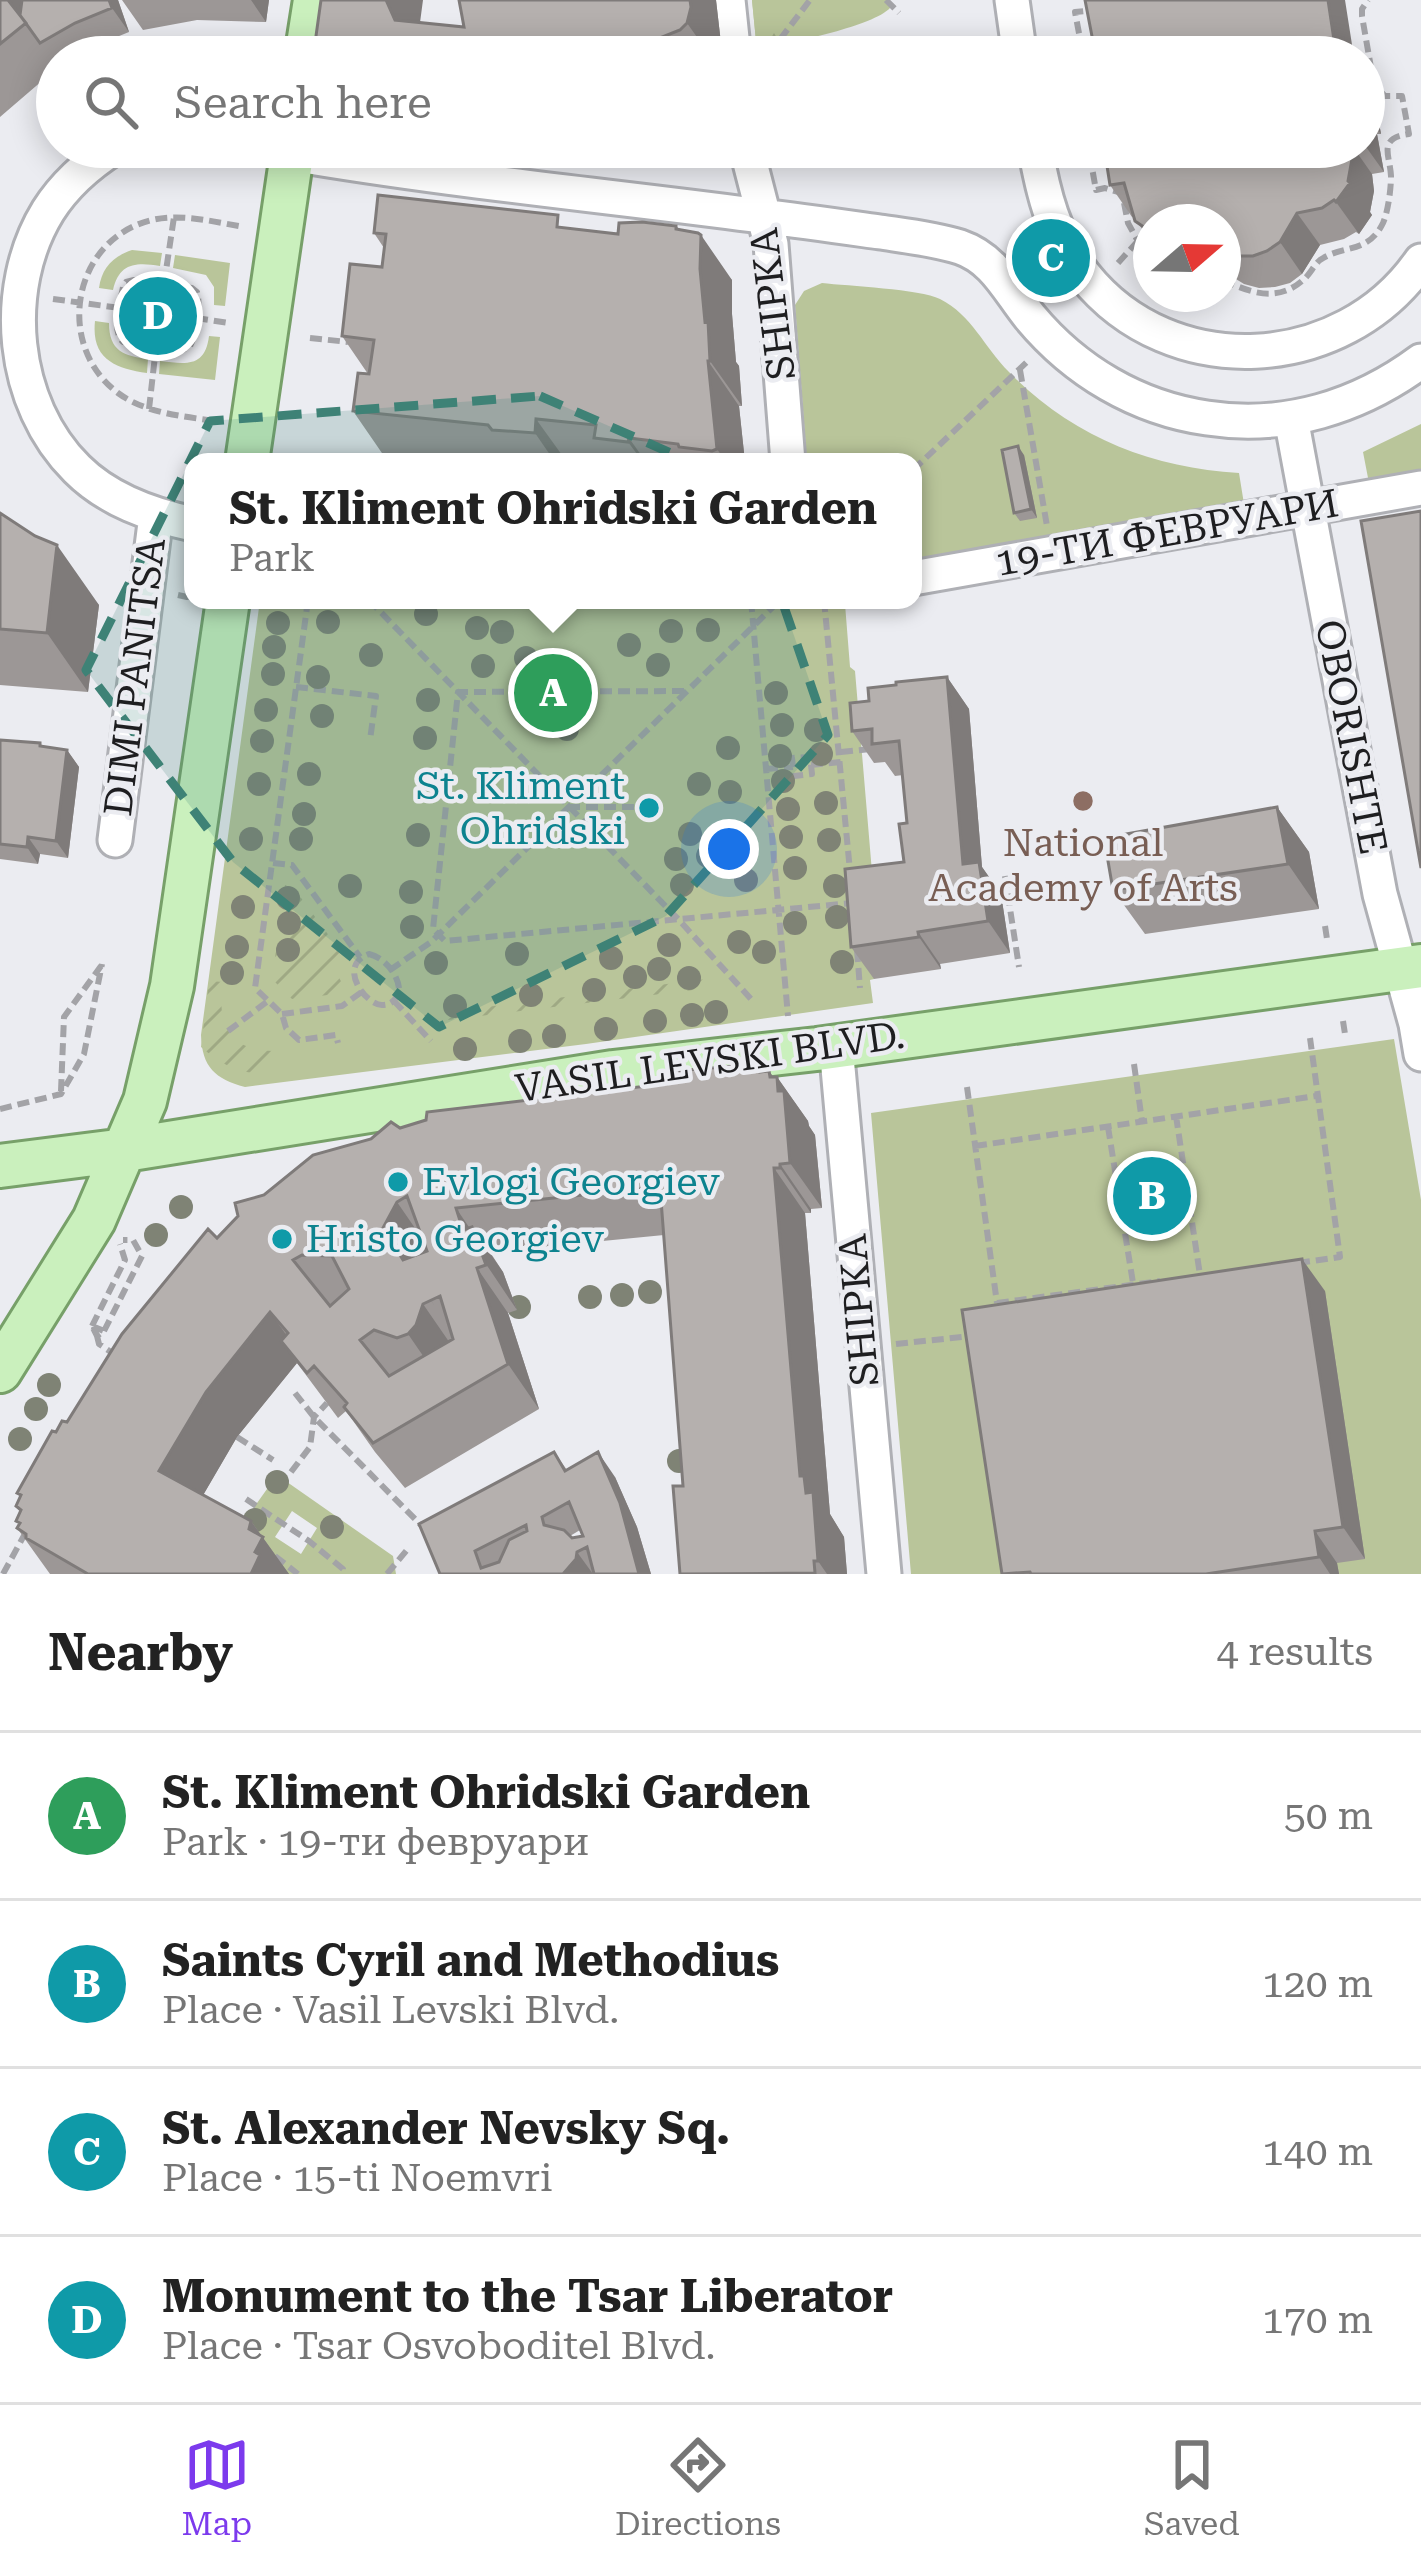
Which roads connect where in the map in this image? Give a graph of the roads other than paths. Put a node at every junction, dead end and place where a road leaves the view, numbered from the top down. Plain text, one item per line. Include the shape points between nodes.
1 (315, 0) edge
2 (728, 0) edge
3 (1012, 0) edge
4 (309, 36) edge
5 (732, 36) edge
6 (1017, 36) edge
7 (86, 168) edge
8 (289, 168) edge
9 (421, 168) edge
10 (751, 168) edge
11 (1039, 168) edge
12 (764, 216) junction
13 (14, 250) edge
14 (1421, 261) edge
15 (1421, 361) edge
16 (1291, 418) junction
17 (248, 453) edge
18 (787, 453) edge
19 (1421, 488) edge
20 (1309, 508) junction
21 (176, 520) edge
22 (922, 576) edge
23 (206, 609) edge
24 (115, 840) dead end
25 (1411, 967) edge
26 (836, 1046) junction
27 (1421, 1054) edge
28 (125, 1150) junction
29 (0, 1166) edge
30 (0, 1372) edge
31 (884, 1574) edge

1 - 4 main road
2 - 5 street
3 - 6 street
7 - 13 street
8 - 17 main road
9 - 12 street
10 - 12 street, SHIPKA
11 - 14 street via 1055,230 1084,276 1124,314 1198,348 1280,350 1333,335 1380,306
12 - 16 street via 965,249 997,272 1050,340 1132,397 1233,421
12 - 18 street, SHIPKA
13 - 21 street via 23,376 42,424 102,490
15 - 16 street via 1369,393
16 - 20 street, OBORISHTE
19 - 20 street, 19-ТИ ФЕВРУАРИ
20 - 22 street, 19-ТИ ФЕВРУАРИ
20 - 25 street, OBORISHTE via 1380,894
21 - 24 street, DIMI PANITSA
23 - 28 main road via 172,986 149,1089
25 - 26 main road, VASIL LEVSKI BLVD.
25 - 27 street, OBORISHTE
26 - 28 main road, VASIL LEVSKI BLVD. via 613,1072
26 - 31 street, SHIPKA
28 - 29 main road, VASIL LEVSKI BLVD.
28 - 30 main road via 94,1220

